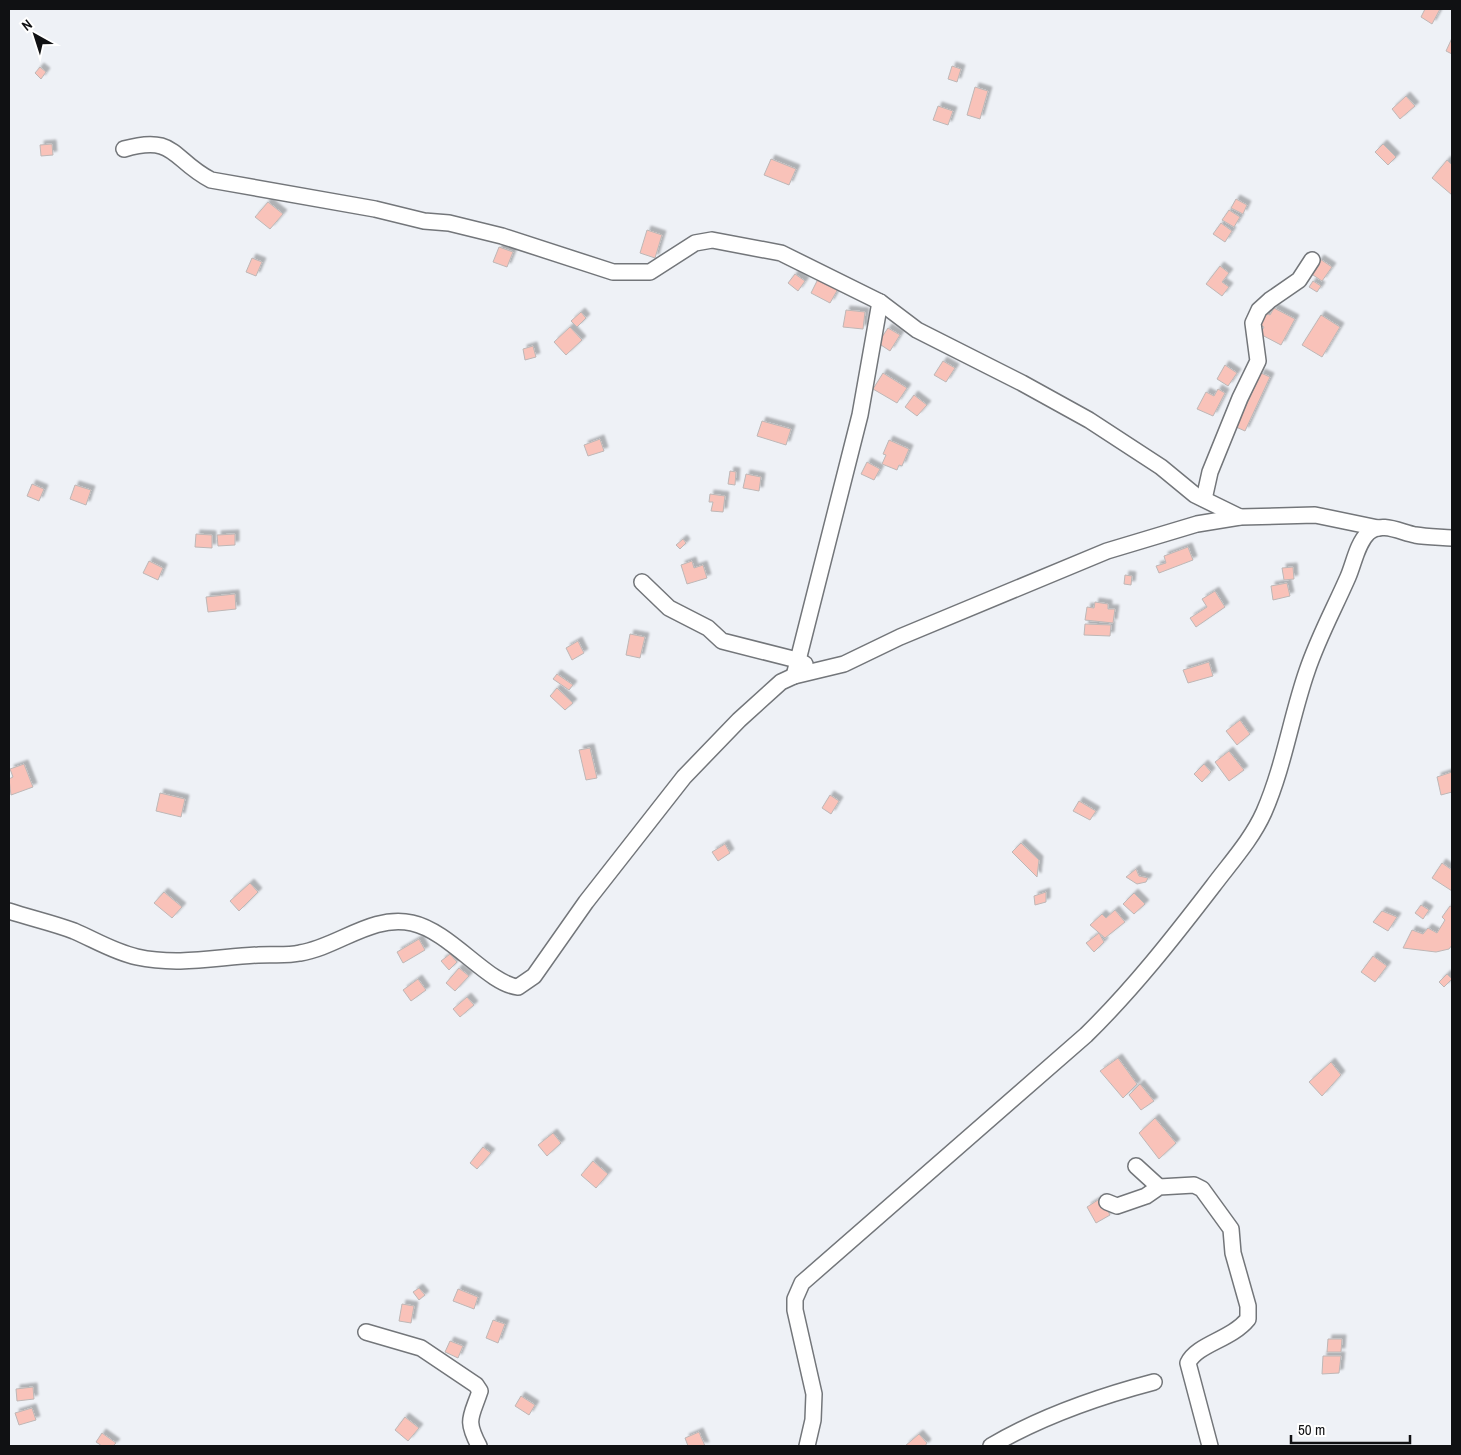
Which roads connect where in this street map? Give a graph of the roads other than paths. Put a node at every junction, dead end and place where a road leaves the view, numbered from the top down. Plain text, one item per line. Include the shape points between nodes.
1 (124, 149) dead end
2 (1312, 260) dead end
3 (880, 302) junction
4 (1204, 500) junction
5 (1240, 517) junction
6 (1378, 528) junction
7 (1452, 538) edge
8 (642, 582) dead end
9 (797, 660) junction
10 (816, 670) junction
11 (794, 676) junction
12 (9, 911) edge
13 (1136, 1166) dead end
14 (1159, 1187) junction
15 (1107, 1202) dead end
16 (366, 1332) dead end
17 (1154, 1382) dead end
18 (810, 1431) junction
19 (479, 1446) edge
20 (807, 1446) edge
21 (813, 1446) edge
22 (991, 1446) edge
23 (1210, 1446) edge

1 - 3 street via 145,143 156,144 172,150 195,172 211,180 449,223 502,236 613,272 650,272 695,243 712,240 744,245 781,253
2 - 4 street via 1299,280 1259,310 1254,323 1258,361 1210,472
3 - 4 street via 916,330 1089,420 1162,467
3 - 9 street via 860,415
4 - 5 street
5 - 6 street via 1315,515
5 - 10 street via 1197,524 1107,551 900,637 844,664
6 - 7 street
6 - 18 street via 1367,534 1359,547 1320,633 1306,672 1288,744 1264,812 1236,856 1146,972 1103,1018 798,1288 795,1310 814,1394
8 - 9 street via 668,608 708,628 722,641
9 - 10 street
9 - 11 street
10 - 11 street
11 - 12 street via 762,698 684,777 586,902 534,976 518,987 508,985 428,928 411,922 380,924 300,954 172,962 111,949 74,932
13 - 14 street
14 - 15 street via 1146,1196 1116,1206
14 - 23 street via 1194,1185 1202,1190 1226,1221 1231,1229 1233,1253 1248,1306 1248,1319 1243,1326 1221,1341 1192,1354 1188,1364
16 - 19 street via 421,1348 476,1385 480,1391 470,1419 470,1429
17 - 22 street via 1054,1414
18 - 20 street
18 - 21 street

